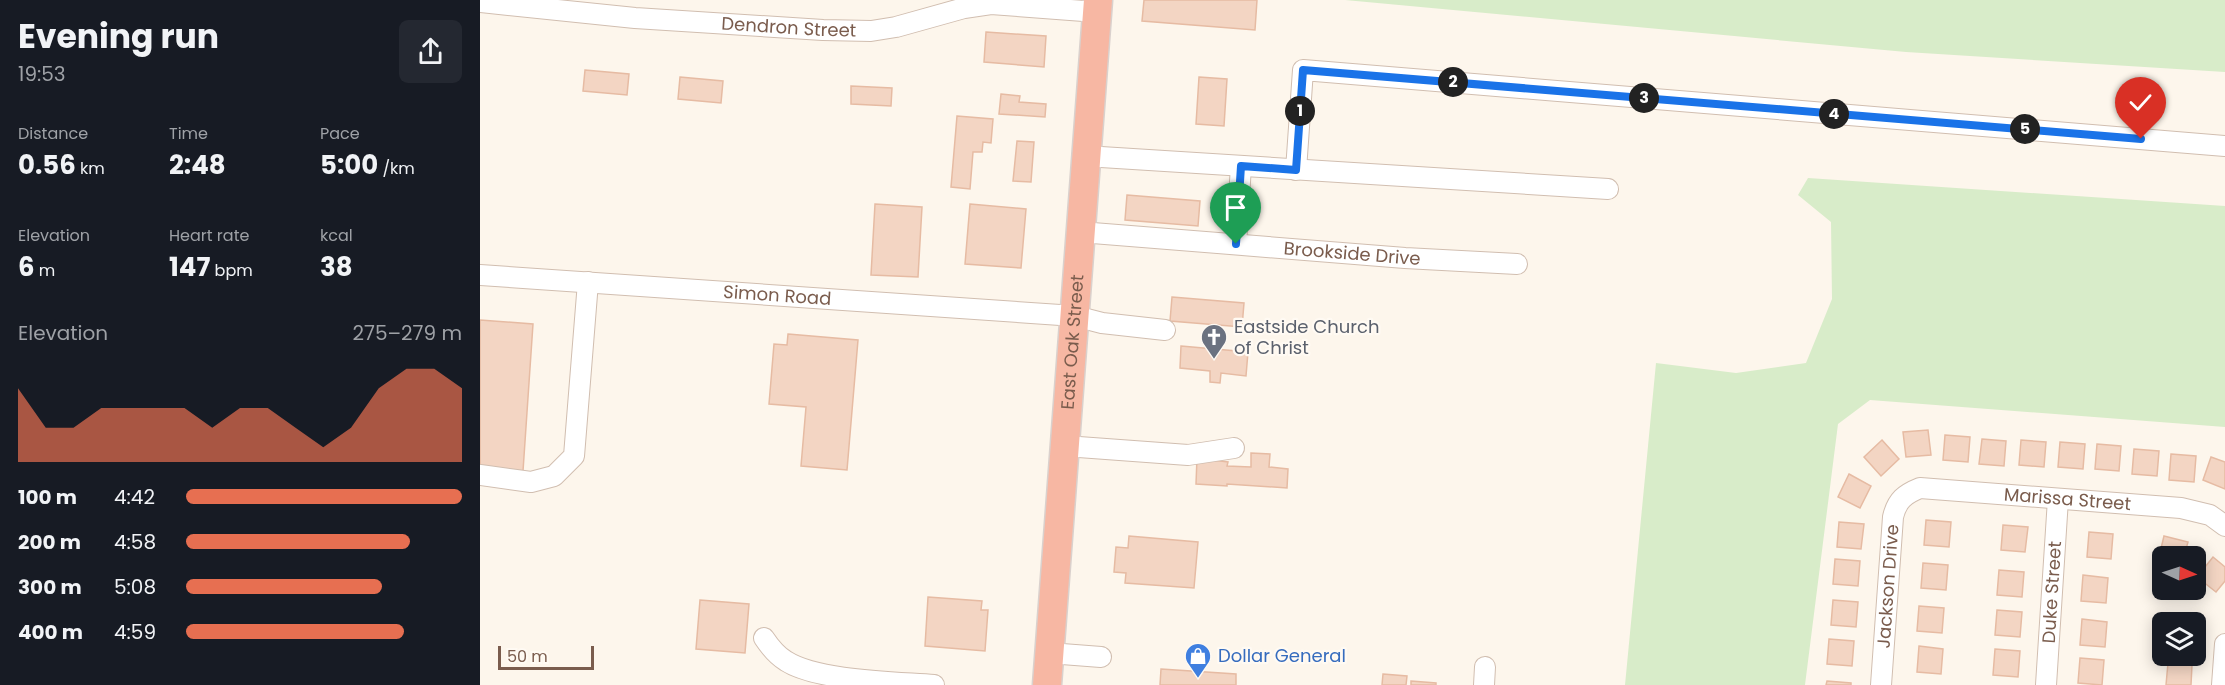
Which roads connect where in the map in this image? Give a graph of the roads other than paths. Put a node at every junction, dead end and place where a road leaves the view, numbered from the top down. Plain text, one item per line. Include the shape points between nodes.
1 (480, 2) edge
2 (1037, 4) edge
3 (952, 5) edge
4 (1097, 6) edge
5 (2225, 146) edge
6 (1085, 156) junction
7 (1241, 166) junction
8 (1296, 170) junction
9 (1608, 189) dead end
10 (1080, 232) junction
11 (1236, 244) junction
12 (1517, 264) dead end
13 (480, 275) edge
14 (588, 282) junction
15 (1075, 316) junction
16 (1165, 330) dead end
17 (1065, 447) junction
18 (1234, 448) dead end
19 (480, 475) edge
20 (1907, 493) joint
21 (2058, 499) junction
22 (2225, 526) edge
23 (764, 638) dead end
24 (2225, 644) edge
25 (1049, 653) junction
26 (1101, 657) dead end
27 (933, 685) edge
28 (1047, 685) edge
29 (1881, 685) edge
30 (2046, 685) edge
31 (2222, 685) edge

1 - 3 street, Dendron Street via 635,18 871,31 896,27
2 - 3 street, Dendron Street
2 - 4 street, Dendron Street
4 - 6 highway, East Oak Street
5 - 8 street via 1303,70
6 - 7 street
6 - 10 highway, East Oak Street
7 - 8 street
7 - 11 street
8 - 9 street
10 - 11 street, Brookside Drive
10 - 15 highway, East Oak Street
11 - 12 street, Brookside Drive
13 - 14 street, Simon Road
14 - 15 street, Simon Road
14 - 19 street via 574,456 554,476 531,482
15 - 16 street, Simon Road
15 - 17 highway, East Oak Street
17 - 18 street via 1188,455
17 - 25 highway, East Oak Street
20 - 21 street, Marissa Street via 1920,488
20 - 29 street, Jackson Drive via 1896,504 1893,517
21 - 22 street, Marissa Street via 2181,508 2210,515
21 - 30 street, Duke Street
23 - 27 street via 788,662 812,671
24 - 31 street
25 - 26 street
25 - 28 highway, East Oak Street

